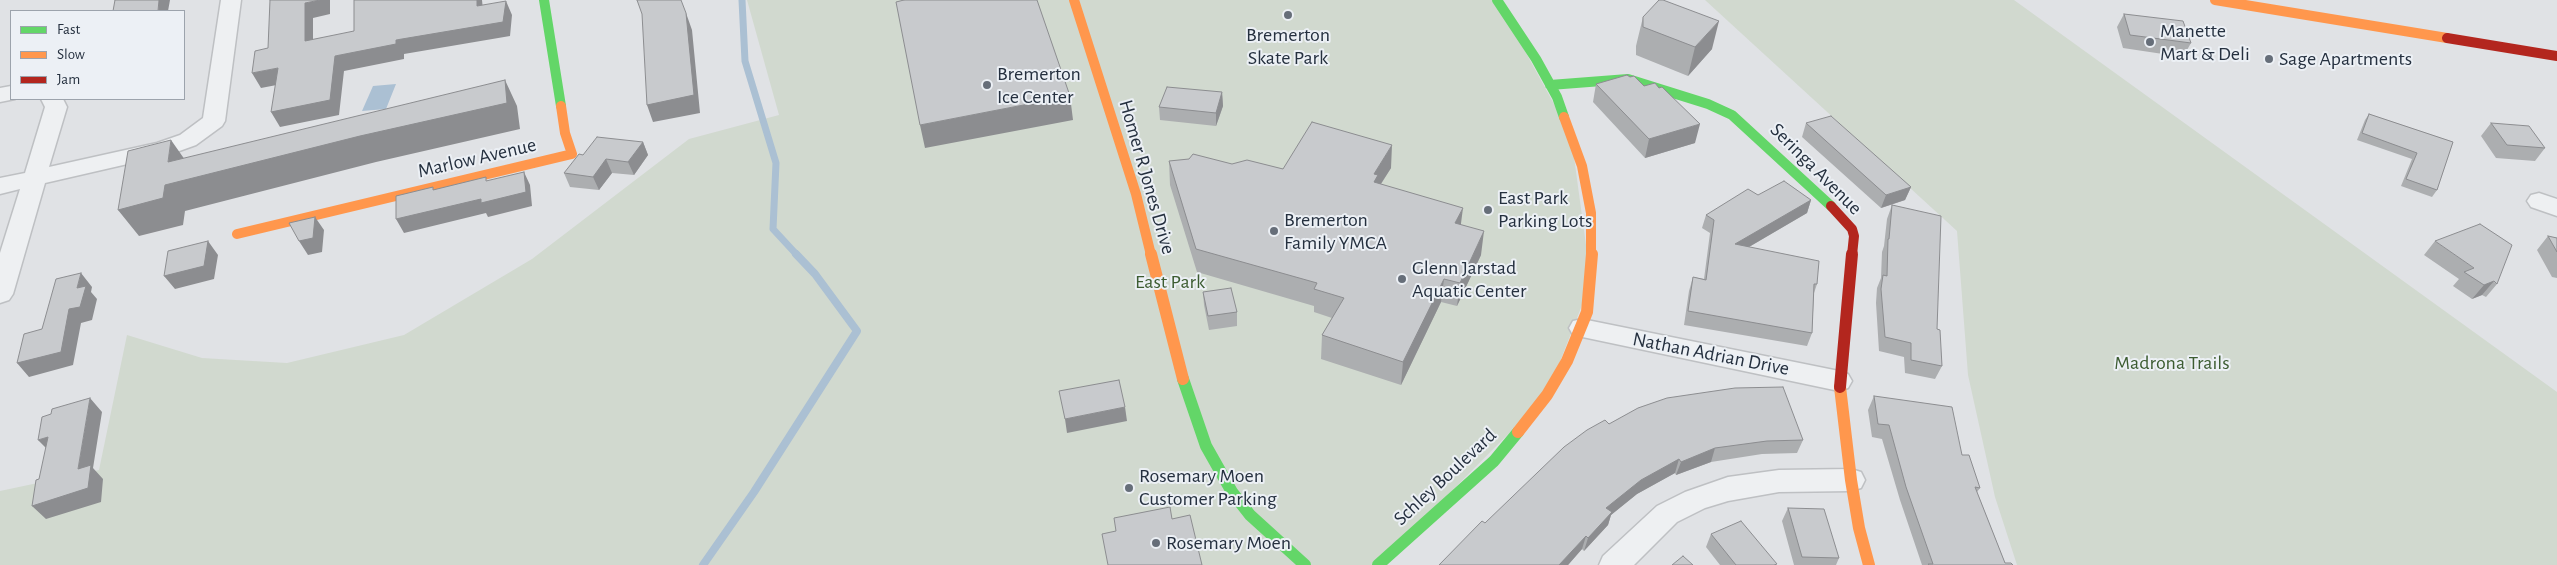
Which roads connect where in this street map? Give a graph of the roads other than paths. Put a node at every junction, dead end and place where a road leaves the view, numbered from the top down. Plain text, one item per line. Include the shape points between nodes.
1 (231, 0) edge
2 (544, 0) edge
3 (1074, 0) edge
4 (1497, 0) edge
5 (2215, 0) edge
6 (2557, 56) edge
7 (1550, 85) junction
8 (52, 100) edge
9 (34, 178) junction
10 (0, 186) edge
11 (237, 234) dead end
12 (0, 294) edge
13 (1582, 328) junction
14 (1839, 381) junction
15 (1851, 480) junction
16 (1305, 565) edge
17 (1378, 565) edge
18 (1614, 565) edge
19 (1869, 565) edge

1 - 9 street via 214,121 188,140 163,148
2 - 11 street, Marlow Avenue via 565,133 572,154
3 - 16 street, Homer R Jones Drive via 1136,194 1188,397 1206,446 1232,492 1250,515
4 - 7 street, Schley Boulevard
5 - 6 street
7 - 13 street, Schley Boulevard via 1582,166 1591,213 1590,282
7 - 14 street, Seringa Avenue via 1628,79 1708,104 1732,115 1841,215 1854,236
8 - 9 street via 56,107
9 - 10 street
9 - 12 street
13 - 14 street, Nathan Adrian Drive
13 - 17 street, Schley Boulevard via 1547,395 1494,461
14 - 15 street, Seringa Avenue
15 - 18 street via 1779,481 1728,489 1694,500 1667,514
15 - 19 street, Seringa Avenue

